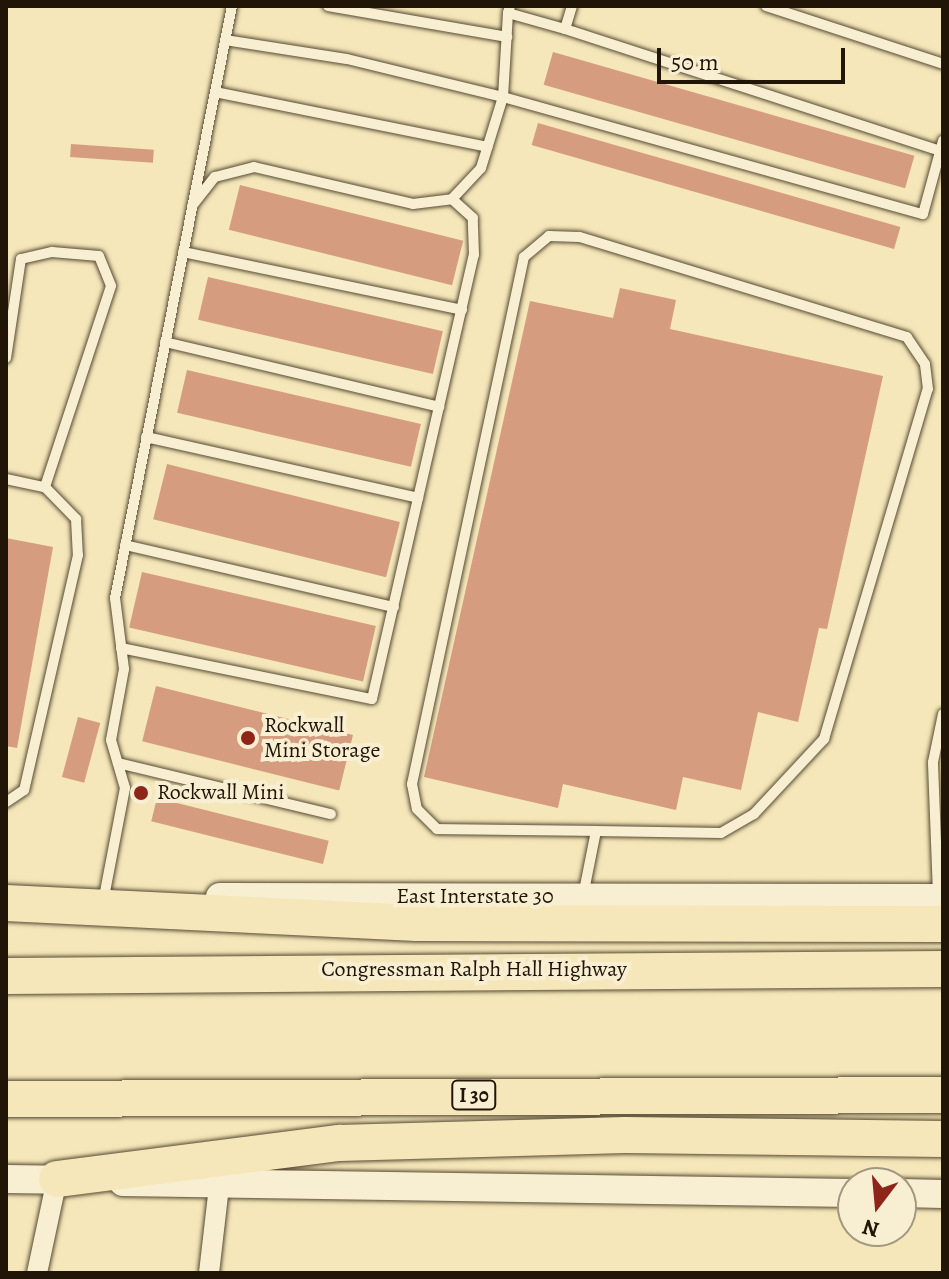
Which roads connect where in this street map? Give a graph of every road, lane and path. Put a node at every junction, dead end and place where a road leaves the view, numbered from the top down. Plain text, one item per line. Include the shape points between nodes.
1 (232, 6) edge
2 (328, 6) edge
3 (572, 6) edge
4 (766, 6) edge
5 (509, 10) edge
6 (565, 29) junction
7 (507, 37) junction
8 (225, 40) junction
9 (943, 64) edge
10 (215, 92) junction
11 (503, 97) junction
12 (942, 146) edge
13 (487, 147) junction
14 (452, 199) junction
15 (192, 206) junction
16 (183, 252) junction
17 (462, 310) junction
18 (165, 342) junction
19 (6, 358) edge
20 (439, 407) junction
21 (146, 437) junction
22 (6, 479) edge
23 (45, 487) junction
24 (418, 498) junction
25 (125, 545) junction
26 (394, 607) junction
27 (121, 648) junction
28 (943, 714) edge
29 (118, 763) junction
30 (6, 802) edge
31 (331, 814) dead end
32 (596, 831) junction
33 (104, 897) junction
34 (583, 897) junction
35 (6, 900) edge
36 (941, 906) edge
37 (943, 969) edge
38 (6, 976) edge
39 (943, 1095) edge
40 (6, 1099) edge
41 (943, 1139) edge
42 (6, 1179) edge
43 (57, 1179) junction
44 (219, 1187) junction
45 (837, 1193) edge
46 (917, 1193) edge
47 (943, 1194) edge
48 (37, 1273) edge
49 (209, 1273) edge

1 - 8 lane
2 - 7 lane
3 - 6 lane
4 - 9 lane
5 - 6 lane
5 - 7 lane
6 - 12 lane
7 - 11 lane
8 - 10 lane
8 - 11 lane via 347,59
10 - 13 lane
10 - 15 lane
11 - 12 lane via 923,214
11 - 13 lane
13 - 14 lane via 481,168
14 - 15 lane via 413,204 254,167 215,177
14 - 17 lane via 473,218 474,255
15 - 16 lane
16 - 17 lane
16 - 18 lane
17 - 20 lane
18 - 20 lane
18 - 21 lane
19 - 23 lane via 21,259 52,252 99,256 111,286
20 - 24 lane
21 - 24 lane
21 - 25 lane
22 - 23 lane
23 - 30 lane via 76,519 78,555 24,790
24 - 26 lane
25 - 26 lane
25 - 27 lane via 115,598
26 - 27 lane via 372,699
27 - 29 lane via 124,669 111,740
28 - 36 lane via 933,762
29 - 31 lane
29 - 33 lane via 125,788
32 - 32 lane via 721,833 754,814 824,739 928,389 925,364 907,337 579,237 549,236 524,257 412,784 417,809 437,829
32 - 34 lane
33 - 34 main road, East Interstate 30
33 - 35 main road, East Interstate 30
34 - 36 main road, East Interstate 30
35 - 36 highway via 417,923
37 - 38 highway, Congressman Ralph Hall Highway
39 - 40 highway, I 30
41 - 43 highway via 625,1135 339,1143
42 - 43 main road
43 - 44 main road
43 - 48 street
44 - 45 main road
44 - 49 street
46 - 47 main road

